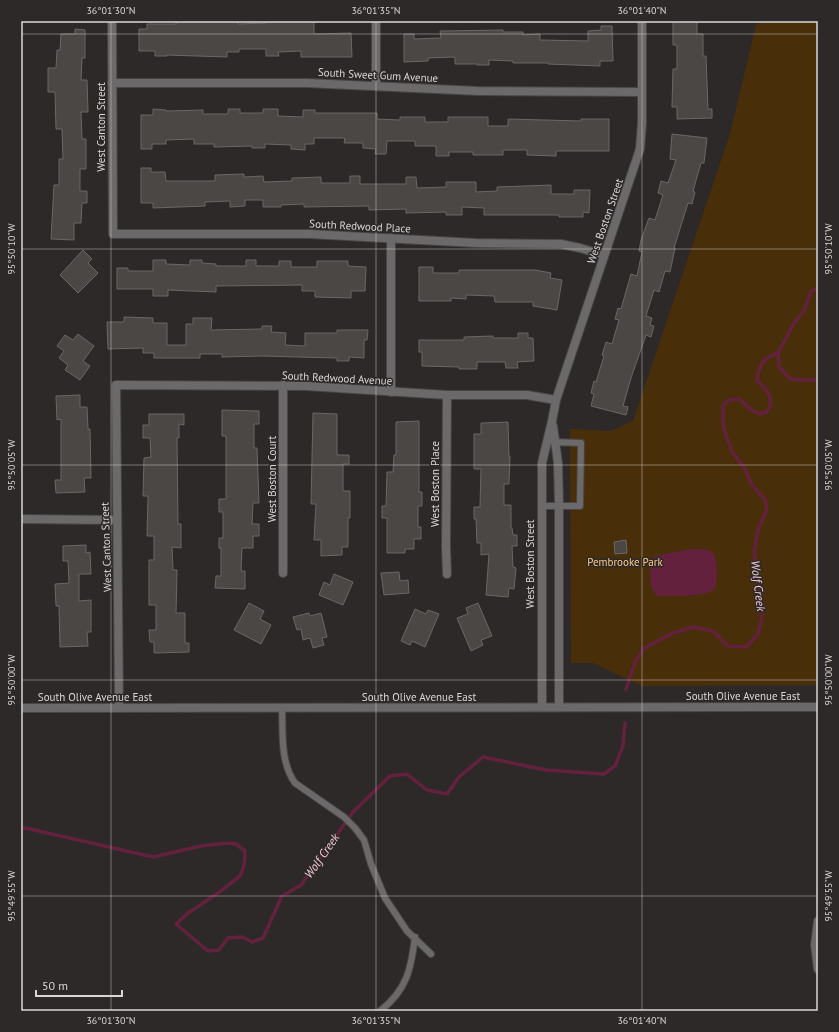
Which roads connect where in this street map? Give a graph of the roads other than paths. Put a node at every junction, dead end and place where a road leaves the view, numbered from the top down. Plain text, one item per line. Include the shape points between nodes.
1 (112, 21) edge
2 (376, 21) edge
3 (642, 21) edge
4 (112, 83) junction
5 (376, 86) junction
6 (642, 92) junction
7 (113, 234) joint
8 (391, 238) junction
9 (604, 256) junction
10 (116, 384) joint
11 (283, 385) junction
12 (391, 392) junction
13 (447, 395) junction
14 (556, 400) junction
15 (551, 442) junction
16 (541, 506) junction
17 (559, 506) junction
18 (21, 519) edge
19 (117, 520) junction
20 (283, 573) dead end
21 (447, 574) dead end
22 (818, 707) edge
23 (21, 708) edge
24 (119, 708) junction
25 (282, 708) junction
26 (542, 708) junction
27 (559, 708) junction
28 (818, 921) edge
29 (414, 937) junction
30 (431, 954) dead end
31 (818, 969) edge
32 (380, 1011) edge

1 - 4 street, West Canton Street
2 - 5 street
3 - 6 street, West Boston Street
4 - 5 street, South Sweet Gum Avenue
4 - 7 street, West Canton Street
5 - 6 street, South Sweet Gum Avenue via 485,91
6 - 9 street, West Boston Street via 640,149
7 - 8 street, South Redwood Place via 309,234
8 - 9 street, South Redwood Place via 561,244
8 - 12 street
9 - 14 street, West Boston Street
10 - 11 street, South Redwood Avenue
10 - 19 street, West Canton Street
11 - 12 street, South Redwood Avenue
11 - 20 street, West Boston Court
12 - 13 street, South Redwood Avenue
13 - 14 street, South Redwood Avenue via 527,395
13 - 21 street, West Boston Place
14 - 15 street, West Boston Street
15 - 16 street, West Boston Street via 542,463
15 - 17 street, West Boston Street via 558,464
15 - 17 lane via 581,443 580,506
16 - 17 lane
16 - 26 street, West Boston Street
17 - 27 street, West Boston Street
18 - 19 street
19 - 24 street, West Canton Street
22 - 27 street, South Olive Avenue East
23 - 24 street, South Olive Avenue East
24 - 25 street, South Olive Avenue East
25 - 26 street, South Olive Avenue East
25 - 29 lane via 285,762 291,778 355,828 364,840 384,898
26 - 27 street, South Olive Avenue East
28 - 31 street via 815,945
29 - 30 lane
29 - 32 lane via 408,976 398,994

